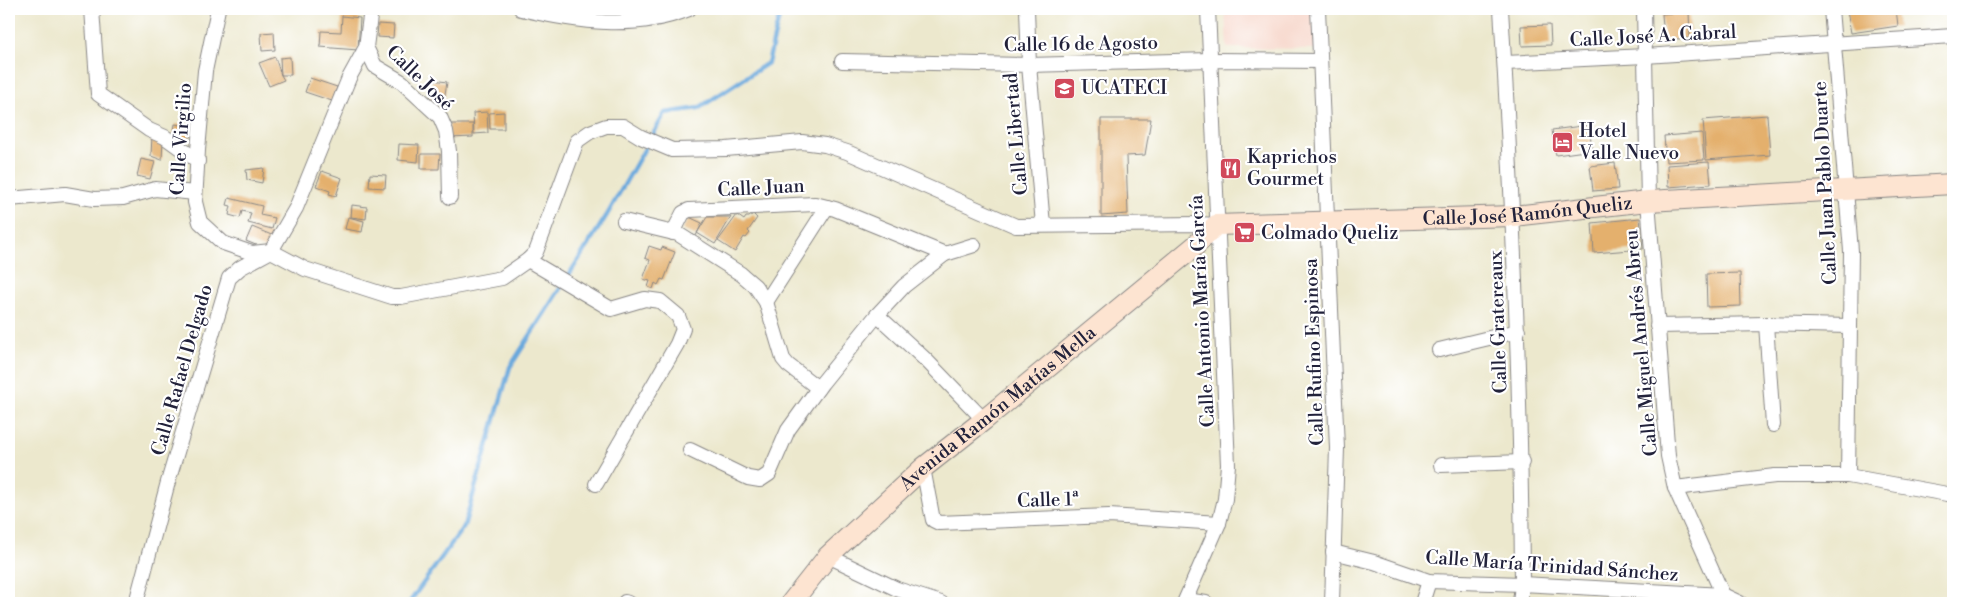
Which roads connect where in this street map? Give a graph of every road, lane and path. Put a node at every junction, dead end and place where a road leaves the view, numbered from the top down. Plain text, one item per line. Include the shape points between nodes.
1 (92, 9) edge
2 (218, 9) edge
3 (371, 9) edge
4 (521, 9) edge
5 (689, 9) edge
6 (1027, 9) edge
7 (1208, 9) edge
8 (1318, 9) edge
9 (1501, 9) edge
10 (1644, 9) edge
11 (1831, 9) edge
12 (1953, 36) edge
13 (1835, 44) junction
14 (366, 47) junction
15 (1645, 56) junction
16 (1210, 60) junction
17 (842, 61) dead end
18 (1320, 61) junction
19 (1505, 63) junction
20 (1029, 66) junction
21 (198, 162) junction
22 (1953, 184) edge
23 (1848, 190) junction
24 (195, 192) junction
25 (450, 197) dead end
26 (9, 199) edge
27 (1648, 201) junction
28 (827, 207) junction
29 (1513, 216) junction
30 (624, 221) dead end
31 (1328, 222) junction
32 (1042, 225) junction
33 (1216, 225) junction
34 (673, 233) junction
35 (974, 245) dead end
36 (271, 251) junction
37 (945, 254) junction
38 (528, 260) junction
39 (766, 302) junction
40 (877, 314) junction
41 (1766, 324) junction
42 (1657, 326) junction
43 (1849, 326) junction
44 (1518, 331) junction
45 (1439, 350) dead end
46 (818, 388) junction
47 (984, 420) junction
48 (1773, 425) dead end
49 (690, 450) dead end
50 (1522, 462) junction
51 (1441, 465) dead end
52 (923, 468) junction
53 (1848, 476) junction
54 (596, 484) dead end
55 (1675, 488) junction
56 (1947, 494) dead end
57 (1219, 523) junction
58 (1334, 552) junction
59 (828, 556) junction
60 (1429, 581) junction
61 (1522, 584) junction
62 (1723, 599) edge
63 (1185, 602) edge
64 (136, 603) edge
65 (792, 603) edge
66 (941, 603) edge
67 (1206, 603) edge
68 (1332, 603) edge
69 (1422, 603) edge
70 (1520, 603) edge
71 (1740, 603) edge

1 - 21 street via 98,94 149,130 165,136
2 - 21 street, Calle Virgilio via 205,71
3 - 14 street
4 - 5 street via 580,21 622,24
6 - 20 street, Calle Libertad
7 - 16 street, Calle Antonio María García
8 - 18 street, Calle Rufino Espinosa
9 - 19 street, Calle Gratereaux
10 - 15 street, Calle Miguel Andrés Abreu
11 - 13 street, Calle Juan Pablo Duarte
12 - 13 street, Calle José A. Cabral
13 - 15 street, Calle José A. Cabral
13 - 23 street, Calle Juan Pablo Duarte
14 - 25 street, Calle José via 375,66 402,82 440,117 449,152
14 - 36 street via 349,78 296,208
15 - 19 street, Calle José A. Cabral
15 - 27 street, Calle Miguel Andrés Abreu
16 - 18 street, Calle 16 de Agosto
16 - 20 street, Calle 16 de Agosto
16 - 33 street, Calle Antonio María García
17 - 20 street, Calle 16 de Agosto
18 - 31 street, Calle Rufino Espinosa
19 - 29 street, Calle Gratereaux
20 - 32 street, Calle Libertad
21 - 24 street, Calle Virgilio
22 - 23 street, Calle José Ramón Queliz
23 - 27 street, Calle José Ramón Queliz
23 - 43 street, Calle Juan Pablo Duarte via 1851,251
24 - 26 street via 155,189 123,198 94,199 65,194
24 - 36 street, Calle Virgilio via 200,222 223,243 252,253
27 - 29 street, Calle José Ramón Queliz
27 - 42 street, Calle Miguel Andrés Abreu
28 - 34 street, Calle Juan via 802,203 689,210 683,213
28 - 37 street, Calle Juan
28 - 39 street
29 - 31 street, Calle José Ramón Queliz
29 - 44 street, Calle Gratereaux
30 - 34 street
31 - 33 street, Calle José Ramón Queliz
31 - 58 street, Calle Rufino Espinosa via 1336,448
32 - 33 street, Calle José Ramón Queliz
32 - 38 street, Calle José Ramón Queliz via 1016,226 825,145 802,142 672,150 623,126 606,126 576,141 536,252
33 - 47 street, Avenida Ramón Matías Mella via 1195,246
33 - 57 street, Calle Antonio María García via 1228,465
34 - 39 street via 741,274
35 - 37 street
36 - 38 street via 305,269 392,297 502,278
36 - 64 street, Calle Rafael Delgado via 229,278 168,482
37 - 40 street via 904,286
38 - 54 street via 611,309 645,299 660,301 678,316 683,329 678,344
39 - 46 street via 783,359
40 - 46 street
40 - 47 street
41 - 42 street
41 - 43 street
41 - 48 street
42 - 55 street, Calle Miguel Andrés Abreu via 1668,456
43 - 53 street, Calle Juan Pablo Duarte
44 - 45 street
44 - 50 street, Calle Gratereaux
46 - 49 street via 788,430 769,474 760,480 748,478
47 - 52 street, Avenida Ramón Matías Mella
50 - 51 street
50 - 61 street, Calle Gratereaux
52 - 57 street, Calle 1ª via 934,520 939,524 1109,516
52 - 59 street, Avenida Ramón Matías Mella
53 - 55 street via 1775,476
53 - 56 street
55 - 62 street, Calle Miguel Andrés Abreu
57 - 63 street, Calle Antonio María García
58 - 60 street, Calle María Trinidad Sánchez
58 - 68 street, Calle Rufino Espinosa
59 - 65 street, Avenida Ramón Matías Mella
59 - 66 street via 897,589
60 - 61 street, Calle María Trinidad Sánchez
60 - 69 street
61 - 62 street, Calle María Trinidad Sánchez
61 - 70 street, Calle Gratereaux
62 - 71 street, Calle María Trinidad Sánchez
63 - 67 street

